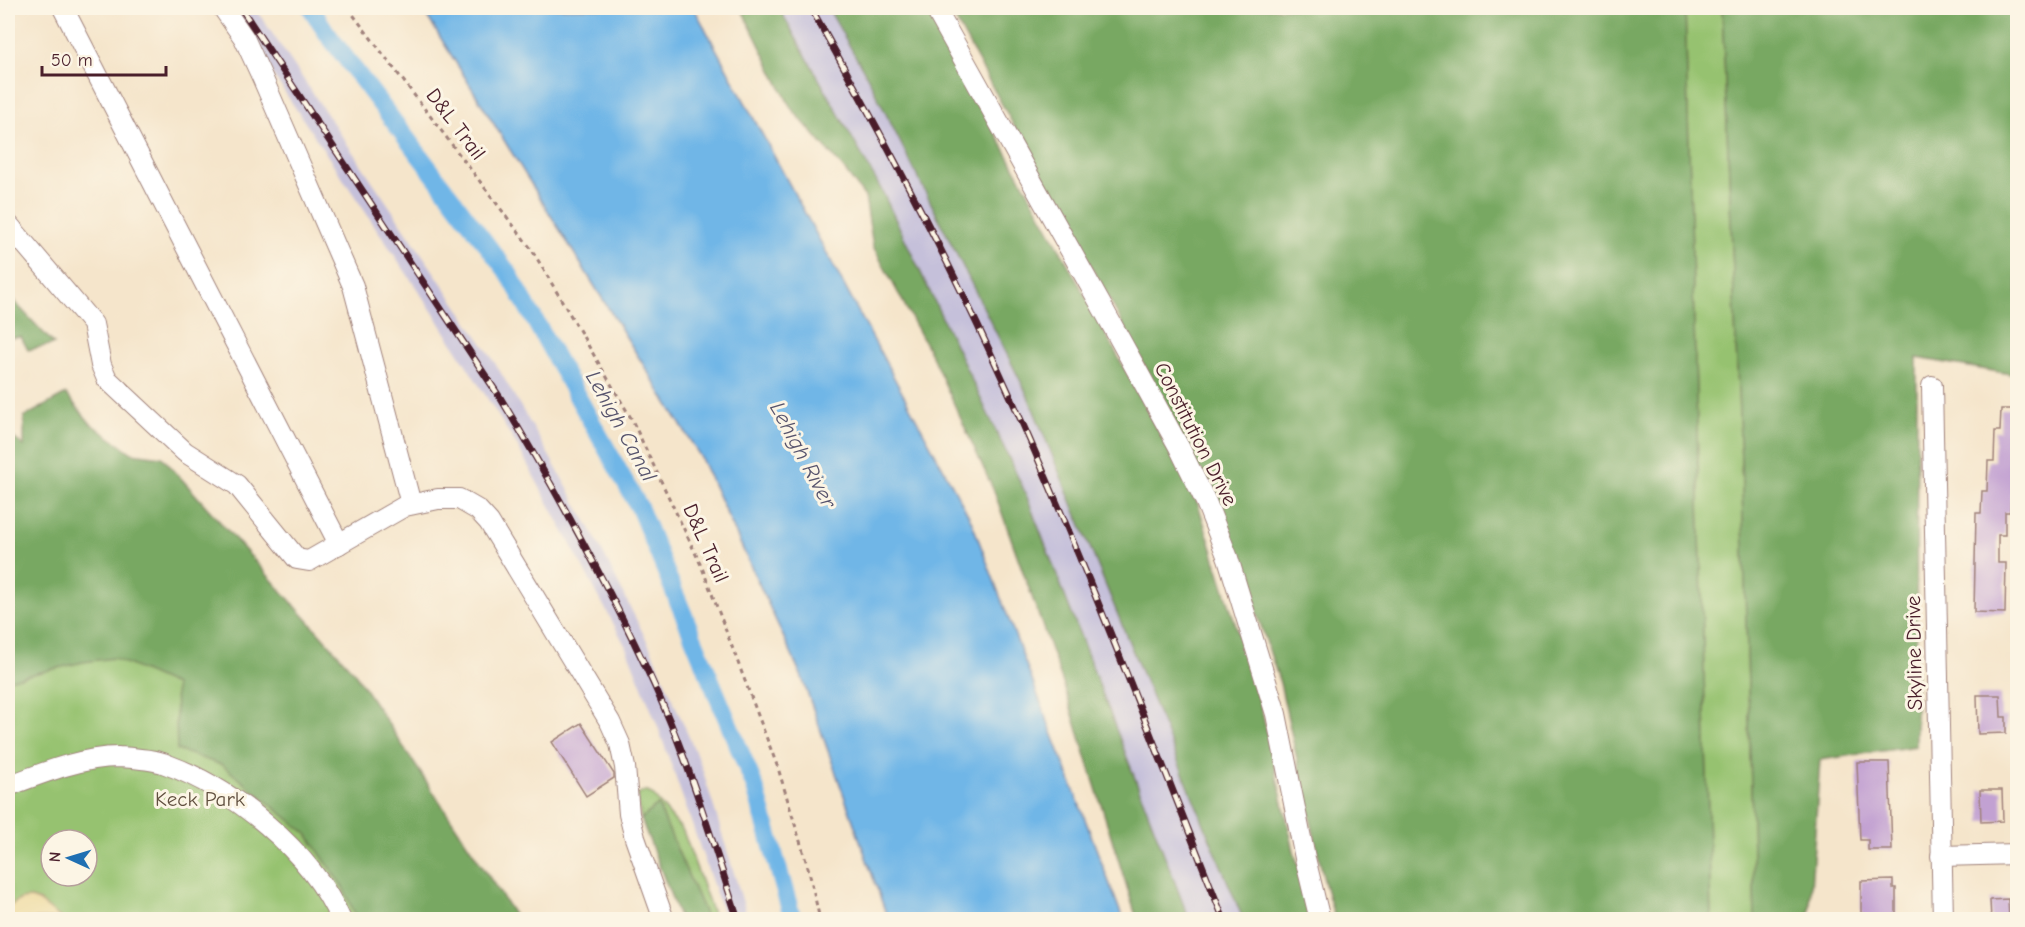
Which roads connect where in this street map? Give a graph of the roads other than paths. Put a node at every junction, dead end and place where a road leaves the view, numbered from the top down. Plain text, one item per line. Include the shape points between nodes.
1 (63, 8) edge
2 (223, 8) edge
3 (935, 8) edge
4 (8, 224) edge
5 (1932, 386) dead end
6 (411, 504) junction
7 (339, 544) junction
8 (8, 786) edge
9 (2018, 854) edge
10 (1941, 856) junction
11 (341, 920) edge
12 (664, 920) edge
13 (1320, 920) edge
14 (1943, 920) edge

1 - 7 street
2 - 6 street via 244,38 353,286
3 - 13 street, Constitution Drive via 1135,366 1206,502 1228,558 1276,714
4 - 7 street via 93,324 101,365 108,379 185,452 237,485 297,559 309,561
5 - 10 street, Skyline Drive
6 - 7 street
6 - 12 street via 459,499 489,522 620,744 629,814
8 - 11 street via 90,760 117,757 161,762 206,783 267,825 311,869
9 - 10 street
10 - 14 street, Skyline Drive

